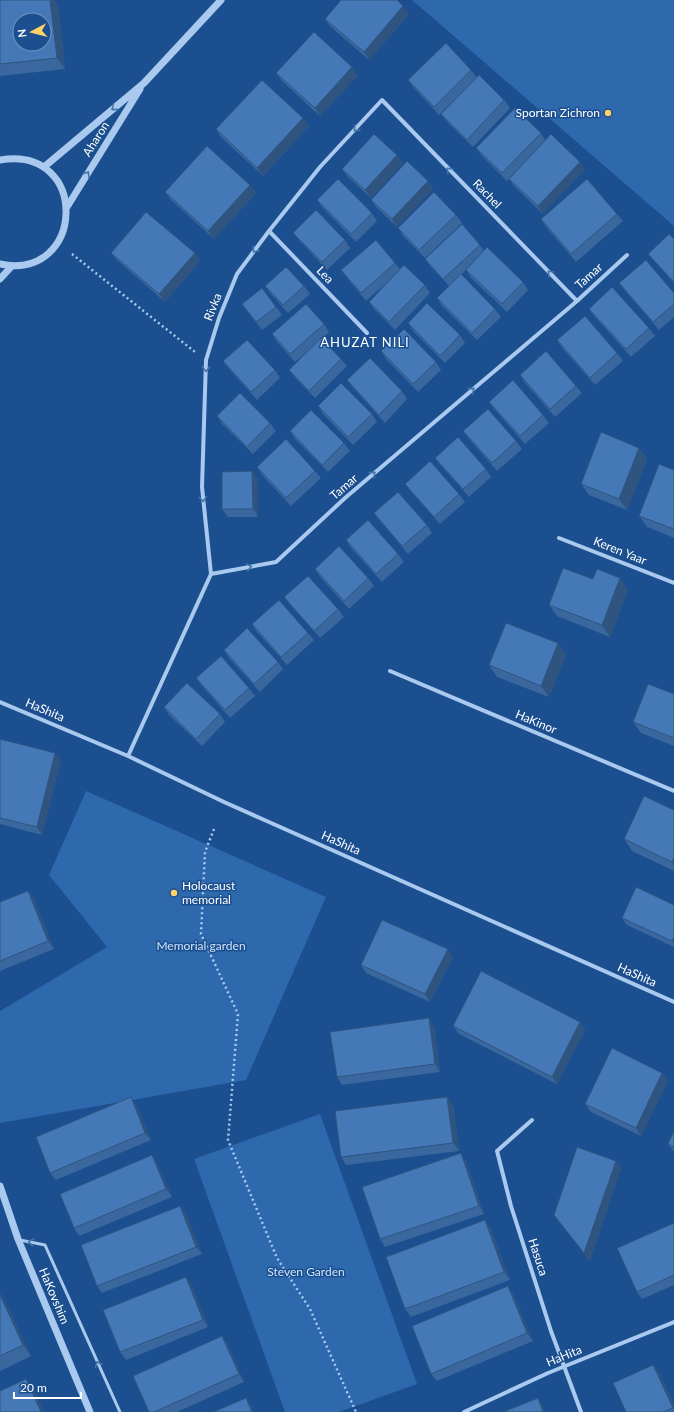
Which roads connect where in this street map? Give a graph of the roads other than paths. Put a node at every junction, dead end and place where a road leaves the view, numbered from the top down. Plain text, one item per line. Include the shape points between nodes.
1 (221, 0) edge
2 (144, 83) junction
3 (382, 100) joint
4 (0, 160) edge
5 (44, 167) junction
6 (67, 207) junction
7 (269, 231) junction
8 (627, 255) dead end
9 (0, 264) edge
10 (12, 267) junction
11 (0, 279) edge
12 (577, 301) junction
13 (367, 333) dead end
14 (559, 538) dead end
15 (211, 574) junction
16 (674, 583) edge
17 (390, 671) dead end
18 (0, 702) edge
19 (128, 756) junction
20 (674, 791) edge
21 (674, 1002) edge
22 (532, 1120) dead end
23 (0, 1186) edge
24 (18, 1239) junction
25 (674, 1322) edge
26 (565, 1367) junction
27 (90, 1412) edge
28 (120, 1412) edge
29 (464, 1412) edge
30 (582, 1412) edge

1 - 2 street, Aharon
2 -> 5 street, Aharon
6 -> 2 street, Aharon
3 -> 7 street, Rivka via 320,167
12 -> 3 street, Rachel
4 - 5 street via 13,157 29,160
5 - 6 street via 56,178 64,193
6 - 10 street via 65,228 57,244 44,257 29,264
7 - 13 street, Lea
7 -> 15 street, Rivka via 237,274 219,318 206,360 202,487
8 - 12 street, Tamar
9 - 10 street
10 - 11 street
15 -> 12 street, Tamar via 276,562 345,498
14 - 16 street, Keren Yaar
15 - 19 street
17 - 20 street, HaKinor
18 - 19 street, HaShita
19 - 21 street, HaShita via 224,802
22 - 26 street, Hasuca via 497,1151 511,1206
23 - 24 street, HaKovshim
24 - 27 street, HaKovshim
28 -> 24 lane via 45,1245
25 - 26 street, HaHita
26 - 29 street, HaHita
26 - 30 street, Hasuca

